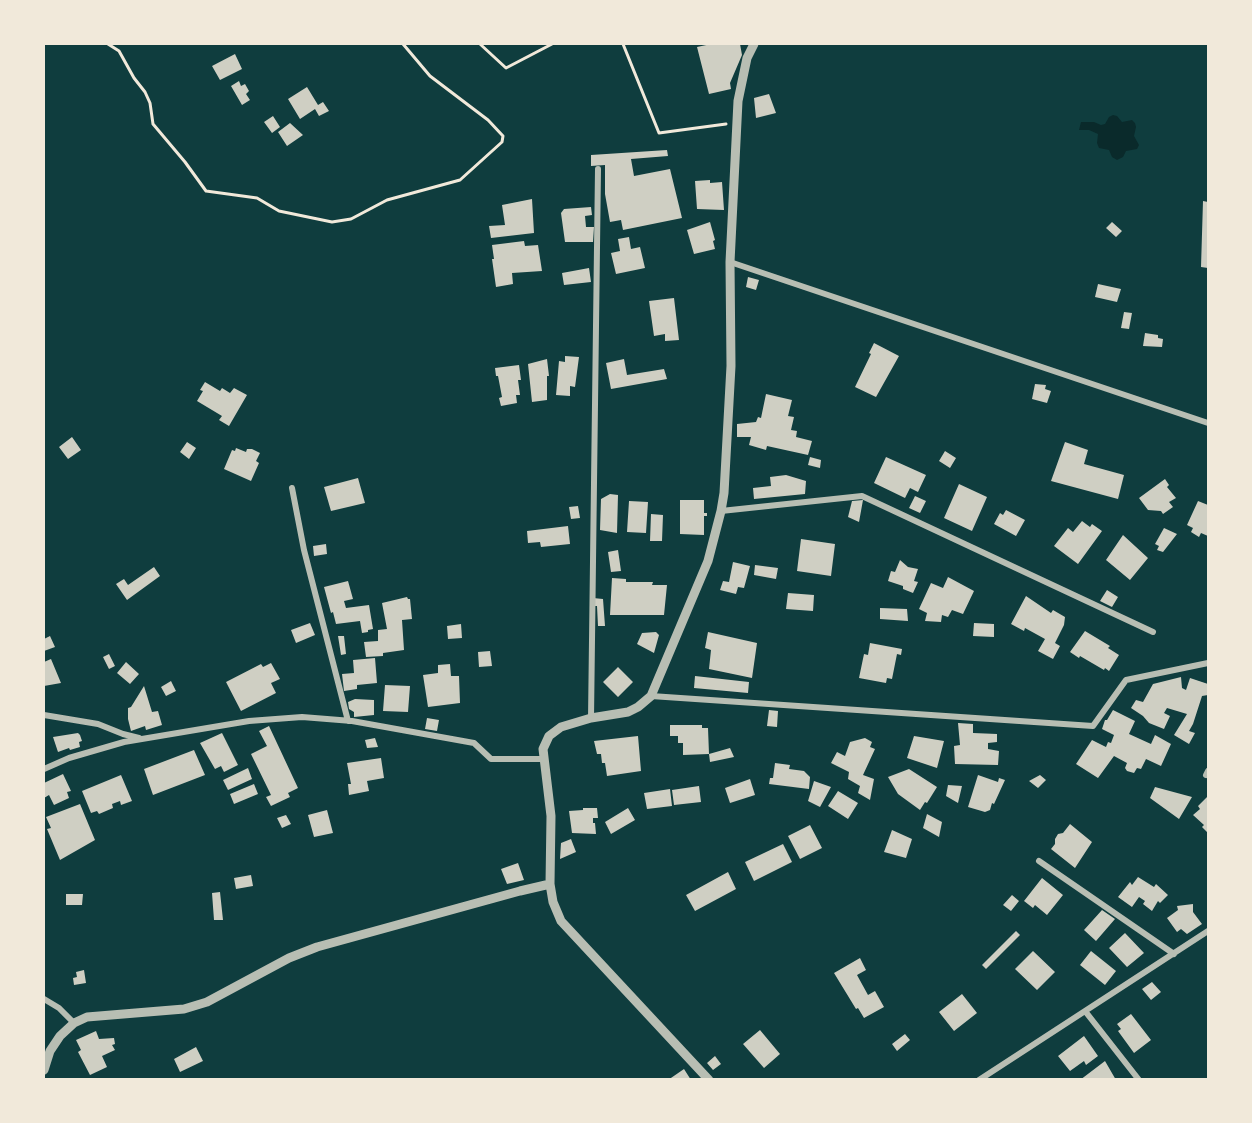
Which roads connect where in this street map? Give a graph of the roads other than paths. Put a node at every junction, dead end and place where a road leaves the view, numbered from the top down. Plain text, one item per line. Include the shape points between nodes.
1 (754, 44) edge
2 (598, 169) dead end
3 (730, 262) junction
4 (1209, 423) edge
5 (292, 488) dead end
6 (721, 512) junction
7 (1153, 632) dead end
8 (1209, 663) edge
9 (651, 696) junction
10 (44, 715) edge
11 (591, 718) junction
12 (348, 721) junction
13 (142, 738) junction
14 (543, 759) junction
15 (44, 769) edge
16 (1039, 861) dead end
17 (550, 884) junction
18 (1209, 931) edge
19 (1174, 954) junction
20 (44, 999) edge
21 (1085, 1011) junction
22 (74, 1023) junction
23 (44, 1070) edge
24 (710, 1080) edge
25 (979, 1080) edge
26 (1139, 1080) edge

1 - 3 street via 738,101
2 - 11 street
3 - 4 street
3 - 6 street via 731,366
5 - 12 street
6 - 7 street via 862,496
6 - 9 street via 708,561
8 - 9 street via 1126,680 1093,726
9 - 11 street via 628,712
10 - 13 street via 98,724
11 - 14 street via 561,727 549,736
12 - 13 street via 302,717
12 - 14 street via 474,743 491,759
13 - 15 street
14 - 17 street via 551,816
16 - 19 street
17 - 22 street via 317,947 207,1002 184,1008 104,1014
17 - 24 street via 561,921
18 - 19 street
19 - 21 street
20 - 22 street
21 - 25 street
21 - 26 street
22 - 23 street via 50,1051

